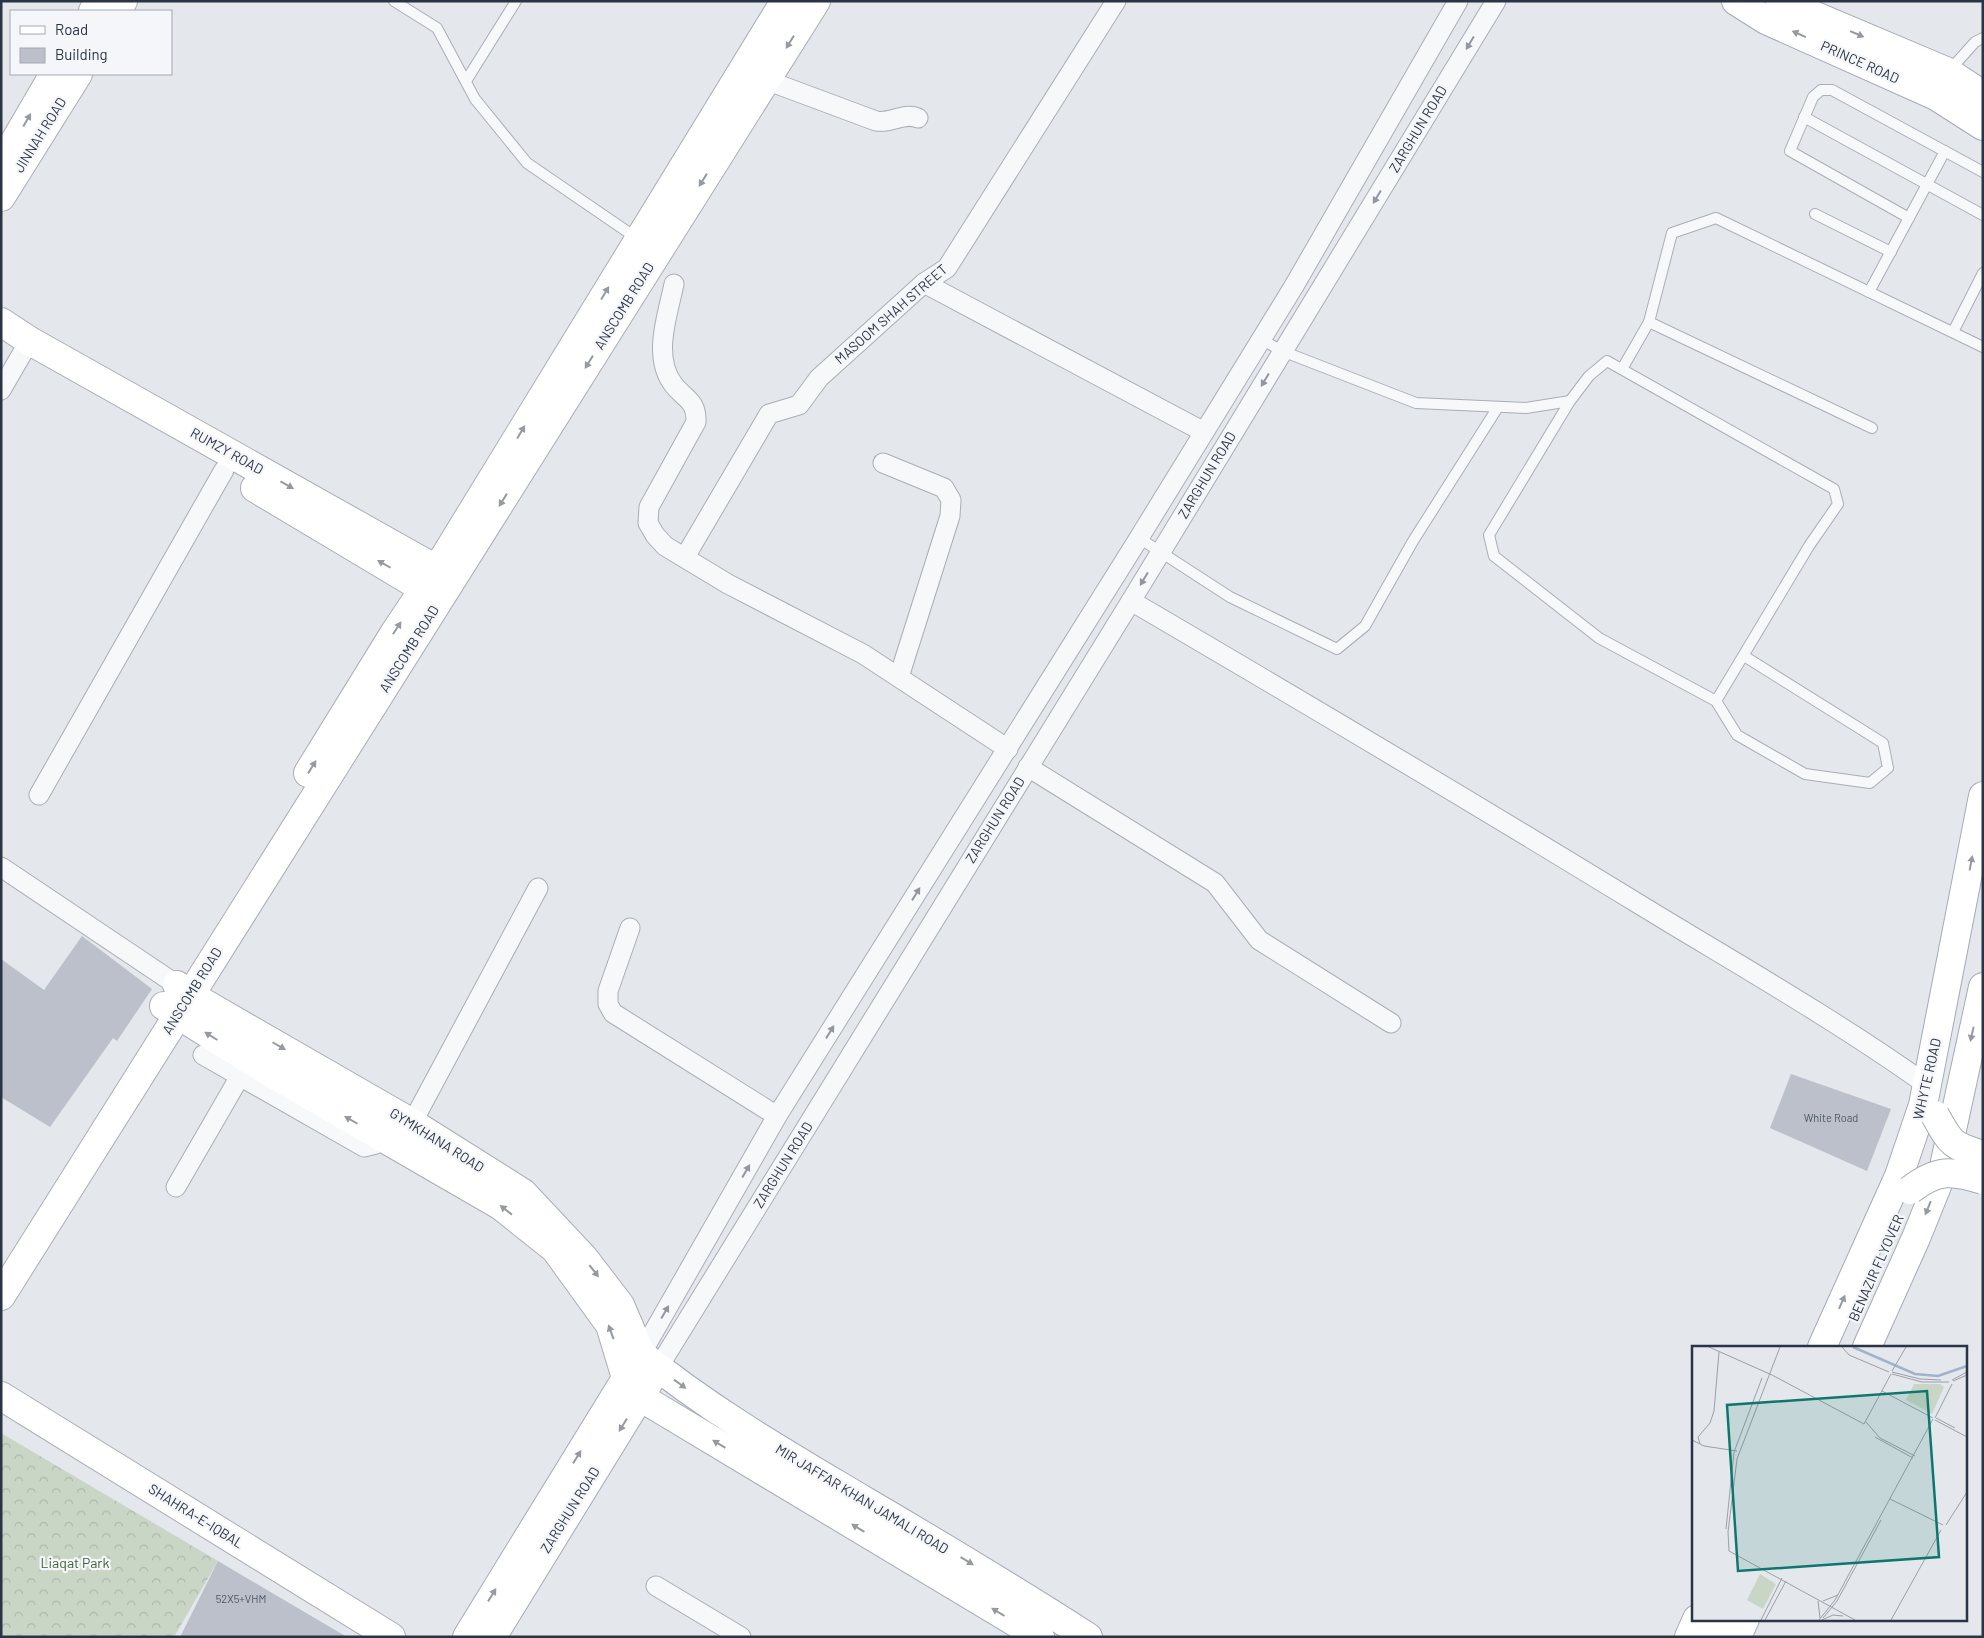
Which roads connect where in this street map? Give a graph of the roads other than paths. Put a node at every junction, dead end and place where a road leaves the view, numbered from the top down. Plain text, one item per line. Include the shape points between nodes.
1 (394, 1) edge
2 (516, 1) edge
3 (785, 1) edge
4 (816, 1) edge
5 (1116, 1) edge
6 (1458, 1) edge
7 (1496, 1) edge
8 (1736, 1) edge
9 (1780, 1) edge
10 (1983, 38) edge
11 (53, 75) edge
12 (77, 75) edge
13 (766, 80) junction
14 (466, 81) junction
15 (1942, 84) junction
16 (1983, 95) edge
17 (1804, 117) junction
18 (918, 118) dead end
19 (1983, 126) edge
20 (11, 151) edge
21 (1945, 151) junction
22 (1983, 172) edge
23 (1927, 185) junction
24 (1, 197) edge
25 (1814, 214) dead end
26 (1983, 215) edge
27 (1909, 218) junction
28 (649, 243) junction
29 (1891, 252) junction
30 (1983, 273) edge
31 (924, 283) junction
32 (674, 284) dead end
33 (1869, 292) junction
34 (1, 322) edge
35 (1649, 322) junction
36 (1953, 332) junction
37 (1261, 339) junction
38 (12, 346) edge
39 (1983, 347) edge
40 (1282, 351) junction
41 (1622, 369) junction
42 (1, 390) edge
43 (1570, 401) junction
44 (1498, 407) junction
45 (1872, 428) dead end
46 (1204, 432) junction
47 (883, 463) dead end
48 (224, 470) junction
49 (1139, 538) junction
50 (1160, 551) junction
51 (685, 558) junction
52 (439, 584) junction
53 (1130, 601) junction
54 (1744, 656) junction
55 (899, 677) junction
56 (1716, 702) junction
57 (1008, 749) junction
58 (1028, 767) junction
59 (39, 795) dead end
60 (1983, 796) edge
61 (1, 868) edge
62 (538, 888) dead end
63 (1983, 893) edge
64 (630, 928) dead end
65 (1983, 987) edge
66 (177, 1000) junction
67 (1391, 1023) dead end
68 (203, 1056) dead end
69 (239, 1078) junction
70 (1927, 1086) junction
71 (1934, 1115) junction
72 (777, 1116) junction
73 (412, 1123) junction
74 (379, 1136) junction
75 (1983, 1155) edge
76 (1983, 1180) edge
77 (176, 1187) dead end
78 (1910, 1190) junction
79 (1, 1270) edge
80 (1, 1296) edge
81 (1822, 1346) edge
82 (1842, 1346) edge
83 (1867, 1346) edge
84 (649, 1361) junction
85 (633, 1388) junction
86 (1, 1396) edge
87 (656, 1586) dead end
88 (1697, 1620) edge
89 (1723, 1620) edge
90 (1745, 1620) edge
91 (391, 1637) edge
92 (466, 1637) edge
93 (492, 1637) edge
94 (741, 1637) edge
95 (1040, 1637) edge
96 (1088, 1637) edge
97 (1689, 1637) edge
98 (1715, 1637) edge
99 (1737, 1637) edge

1 - 14 lane via 437,28
2 - 14 lane
3 - 28 street, ANSCOMB ROAD
4 -> 13 street, ANSCOMB ROAD
5 - 31 street, MASOOM SHAH STREET via 947,268
6 - 37 street, ZARGHUN ROAD
7 -> 40 street, ZARGHUN ROAD
15 -> 8 street, PRINCE ROAD via 1766,20
9 -> 15 street, PRINCE ROAD
10 - 15 lane via 1975,42
20 -> 11 street, JINNAH ROAD
12 - 20 street, JINNAH ROAD
13 - 18 street via 876,121 887,122 911,115
13 -> 28 street, ANSCOMB ROAD
14 - 28 lane via 475,99 527,163
15 - 16 street, PRINCE ROAD
15 - 19 street, PRINCE ROAD
17 - 21 lane via 1820,90 1832,90
17 - 23 lane
17 - 27 lane via 1790,151
20 - 24 street, JINNAH ROAD
21 - 22 lane
21 - 23 lane
23 - 26 lane
23 - 27 lane
25 - 29 lane
27 - 29 lane
28 - 52 street, ANSCOMB ROAD
29 - 33 lane
30 - 36 lane
31 - 46 street
31 - 51 street, MASOOM SHAH STREET via 818,378 799,405 769,414
32 - 51 street via 662,352 672,383 696,411 696,422 649,507 648,523 665,546
33 - 35 lane via 1716,218 1672,233
33 - 36 lane
34 -> 52 street, RUMZY ROAD
35 - 41 lane
35 - 45 lane
36 - 39 lane
37 - 40 lane
37 - 46 street, ZARGHUN ROAD
38 - 42 street
38 - 48 street, RUMZY ROAD
40 - 44 lane via 1416,403
40 -> 50 street, ZARGHUN ROAD
41 - 43 lane via 1607,361 1589,376
41 - 54 lane via 1834,489 1838,504 1809,546
43 - 44 lane via 1526,408
43 - 56 lane via 1489,535 1494,556 1599,638
44 - 50 lane via 1413,541 1365,626 1337,649 1230,597
46 - 49 street, ZARGHUN ROAD
47 - 55 street via 944,488 951,500 950,516
52 -> 48 street, RUMZY ROAD
48 - 59 street
49 - 50 lane
49 - 57 street, ZARGHUN ROAD
50 -> 53 street, ZARGHUN ROAD
51 - 55 street via 863,654
52 - 66 street, ANSCOMB ROAD
53 - 58 street, ZARGHUN ROAD
53 - 70 street via 1520,832 1789,996
54 - 56 lane
54 - 56 lane via 1883,743 1888,768 1870,783 1805,774 1737,735
55 - 57 street
72 -> 57 street, ZARGHUN ROAD
58 - 67 street via 1215,884 1259,940
58 - 84 street, ZARGHUN ROAD
70 -> 60 street, WHYTE ROAD
61 - 66 street
62 - 73 street
63 - 71 street, BENAZIR FLYOVER
64 - 72 street via 608,991 608,1004 613,1013
65 -> 83 street via 1943,1171
66 -> 73 street, GYMKHANA ROAD
74 -> 66 street via 271,1074
66 - 79 street, ANSCOMB ROAD via 56,1178
66 - 80 street, ANSCOMB ROAD
68 - 69 street
69 - 74 street via 364,1147 376,1144
69 - 77 street
81 -> 70 street, WHYTE ROAD via 1898,1176
71 - 75 street, bridge via 1956,1146
71 - 78 street, BENAZIR FLYOVER
84 -> 72 street, ZARGHUN ROAD
73 -> 84 street, GYMKHANA ROAD via 523,1193 584,1258 620,1305
85 -> 74 street via 610,1325 555,1249 501,1206
76 - 78 street, bridge via 1961,1173 1939,1173 1922,1180
78 - 82 street, BENAZIR FLYOVER
84 - 85 street, ZARGHUN ROAD
84 -> 96 street, MIR JAFFAR KHAN JAMALI ROAD via 758,1437
92 -> 85 street, ZARGHUN ROAD
85 -> 93 street, ZARGHUN ROAD
95 -> 85 street, MIR JAFFAR KHAN JAMALI ROAD
86 - 91 street, SHAHRA-E-IQBAL
87 - 94 street
88 - 97 street
89 - 98 street
90 - 99 street

